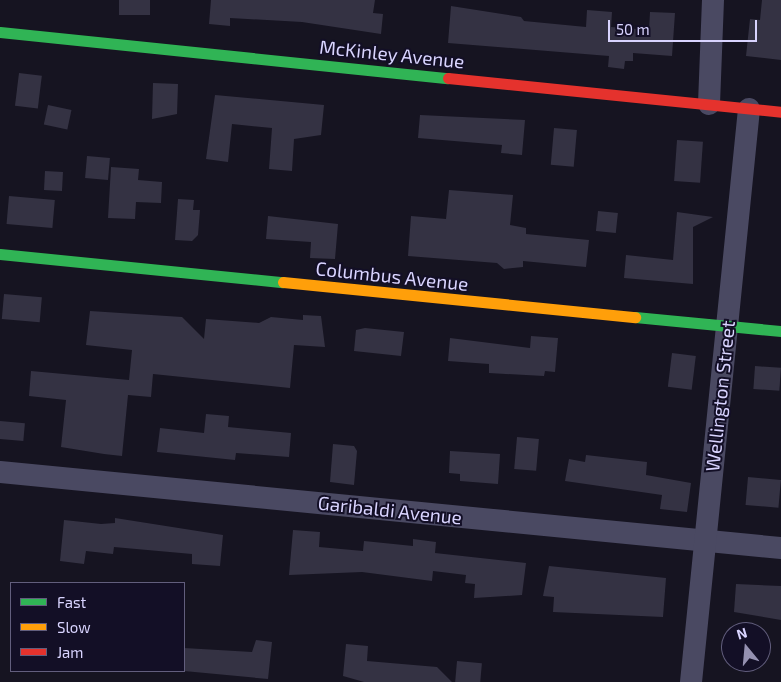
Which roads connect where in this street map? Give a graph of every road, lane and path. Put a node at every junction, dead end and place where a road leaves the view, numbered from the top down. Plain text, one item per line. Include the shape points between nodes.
1 (713, 0) edge
2 (0, 32) edge
3 (709, 104) junction
4 (749, 109) junction
5 (781, 112) edge
6 (0, 254) edge
7 (727, 327) junction
8 (781, 331) edge
9 (0, 472) edge
10 (705, 541) junction
11 (781, 548) edge
12 (691, 682) edge

1 - 3 street
2 - 3 street, McKinley Avenue
3 - 4 street, McKinley Avenue
4 - 5 street, McKinley Avenue
4 - 7 street, Wellington Street
6 - 7 street, Columbus Avenue
7 - 8 street, Columbus Avenue
7 - 10 street, Wellington Street
9 - 10 street, Garibaldi Avenue
10 - 11 street, Garibaldi Avenue
10 - 12 street, Wellington Street

